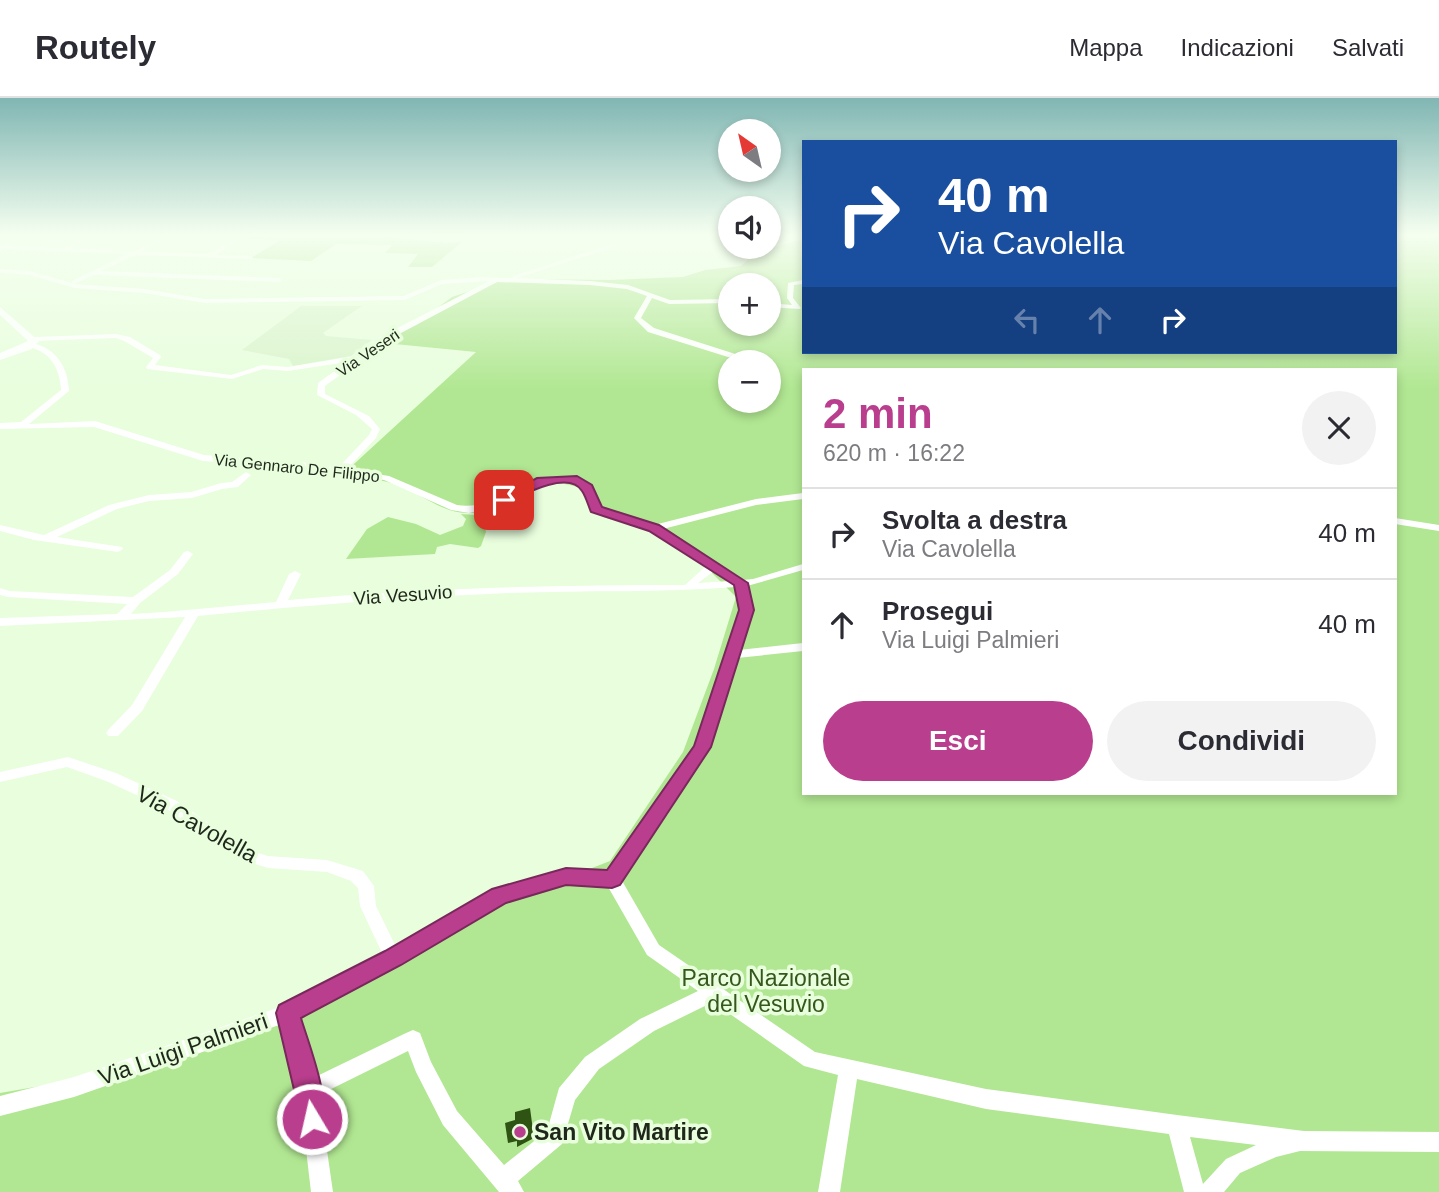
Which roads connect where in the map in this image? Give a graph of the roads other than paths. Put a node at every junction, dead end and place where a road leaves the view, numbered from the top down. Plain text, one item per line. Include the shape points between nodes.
1 (90, 287) edge
2 (429, 287) edge
3 (482, 287) edge
4 (628, 287) edge
5 (791, 287) edge
6 (651, 294) junction
7 (718, 301) edge
8 (781, 306) edge
9 (0, 310) edge
10 (33, 342) junction
11 (718, 351) edge
12 (0, 357) edge
13 (357, 358) junction
14 (0, 426) edge
15 (22, 426) junction
16 (340, 471) junction
17 (246, 475) dead end
18 (802, 496) edge
19 (1397, 521) edge
20 (0, 528) edge
21 (654, 528) junction
22 (1439, 528) edge
23 (47, 538) junction
24 (118, 549) dead end
25 (188, 554) dead end
26 (713, 566) junction
27 (802, 567) edge
28 (295, 574) dead end
29 (741, 583) junction
30 (691, 588) junction
31 (0, 591) edge
32 (136, 601) junction
33 (280, 605) junction
34 (194, 613) junction
35 (120, 618) junction
36 (0, 621) edge
37 (802, 647) edge
38 (732, 655) junction
39 (113, 733) dead end
40 (0, 777) edge
41 (612, 879) junction
42 (393, 958) junction
43 (713, 993) junction
44 (288, 1013) junction
45 (849, 1067) junction
46 (309, 1090) junction
47 (0, 1105) edge
48 (1177, 1125) junction
49 (1304, 1141) junction
50 (1439, 1142) edge
51 (509, 1186) edge
52 (322, 1192) edge
53 (829, 1192) edge
54 (1195, 1192) edge
55 (1210, 1192) edge

1 - 2 street, Via Veseri via 205,302 405,298
3 - 13 street, Via Veseri via 383,339
4 - 6 street, Via Veseri
5 - 8 street via 790,298 798,308
6 - 7 street, Via Veseri via 668,302
6 - 11 street via 637,318 640,323
9 - 10 street
10 - 12 street
10 - 13 street via 121,337 157,357 150,367 232,377 262,367 297,368
10 - 15 street via 57,360 66,378 65,391
13 - 16 street, Via Veseri via 319,390 323,397 375,426 373,436
14 - 15 street
15 - 16 street, Via Gennaro De Filippo via 95,424 203,458
16 - 21 street, Via Gennaro De Filippo via 386,478 469,510 494,504 542,481 577,480 587,487 596,509
17 - 23 street via 236,485 113,507
18 - 21 street via 756,502
19 - 22 street
20 - 23 street
21 - 26 street, Via Gennaro De Filippo
23 - 24 street
25 - 32 street via 174,572
26 - 29 street, Via Gennaro De Filippo
26 - 30 street
27 - 29 street, Via Vesuvio
28 - 33 street
29 - 30 street, Via Vesuvio
29 - 38 street via 746,610
30 - 33 street, Via Vesuvio via 515,589
31 - 32 street
32 - 35 street
33 - 34 street, Via Vesuvio
34 - 35 street, Via Vesuvio
34 - 39 street via 137,708
35 - 36 street, Via Vesuvio
37 - 38 street
38 - 41 street via 702,747
40 - 42 street, Via Cavolella via 68,762 172,805 243,854 268,862 327,866 357,876 366,886 368,906
41 - 42 street via 566,877 500,896
41 - 43 street via 653,950
42 - 44 street
43 - 45 street via 811,1060
43 - 51 street via 647,1025 592,1063 566,1095 555,1137
44 - 46 street, Via Luigi Palmieri
44 - 47 street, Via Luigi Palmieri via 74,1087
45 - 48 street via 986,1099
45 - 53 street
46 - 51 street via 413,1039 450,1118
46 - 52 street, Via Luigi Palmieri
48 - 49 street
48 - 54 street
49 - 50 street
49 - 55 street via 1275,1147 1233,1166

